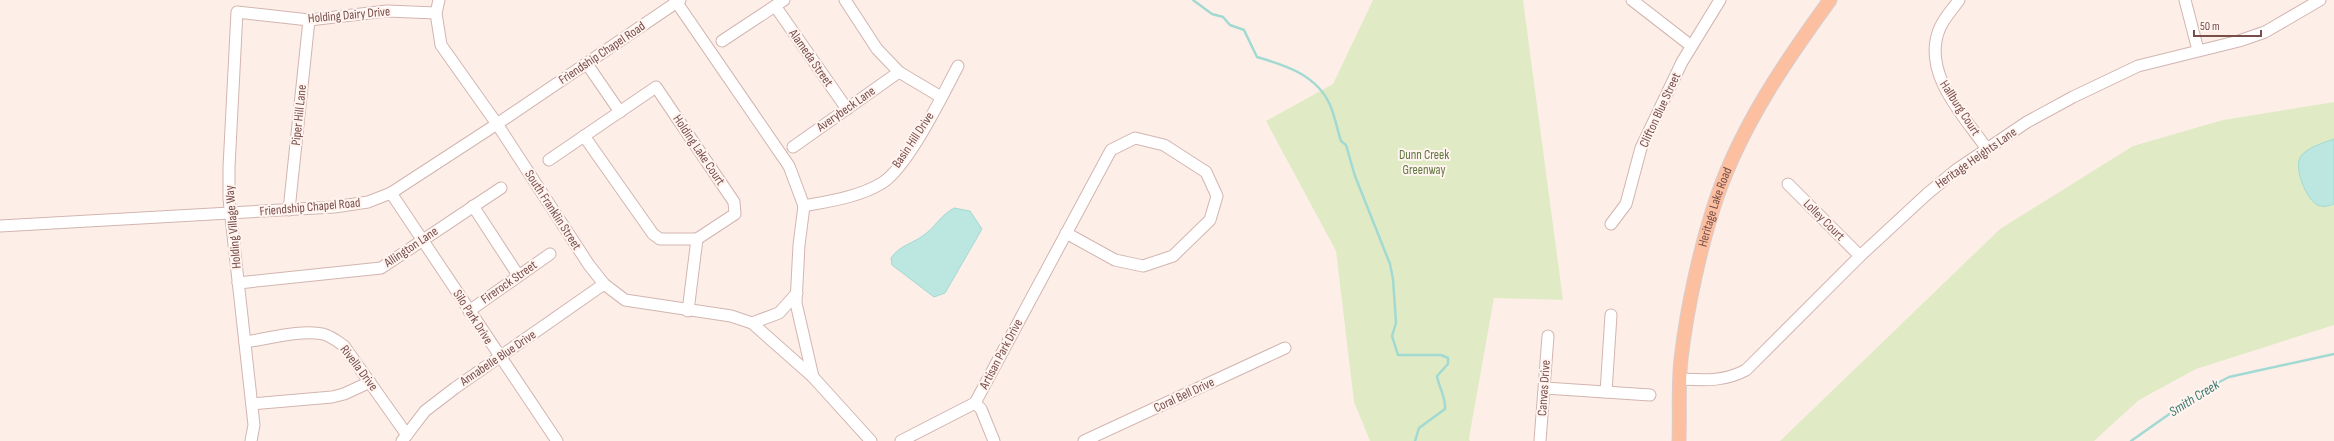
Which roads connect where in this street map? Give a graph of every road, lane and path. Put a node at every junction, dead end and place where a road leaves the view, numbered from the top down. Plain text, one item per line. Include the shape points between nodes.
1 (439, 0) edge
2 (845, 0) edge
3 (1632, 0) edge
4 (1720, 0) edge
5 (1830, 0) edge
6 (1959, 0) edge
7 (2185, 0) edge
8 (2320, 0) edge
9 (677, 1) edge
10 (780, 3) edge
11 (237, 12) joint
12 (436, 13) junction
13 (309, 20) junction
14 (722, 41) dead end
15 (1690, 45) junction
16 (2198, 50) junction
17 (587, 64) junction
18 (958, 66) dead end
19 (899, 72) junction
20 (941, 97) junction
21 (847, 109) junction
22 (620, 112) junction
23 (497, 124) junction
24 (584, 136) junction
25 (792, 147) dead end
26 (1987, 149) junction
27 (549, 160) dead end
28 (1788, 184) dead end
29 (501, 188) dead end
30 (391, 193) junction
31 (473, 206) junction
32 (804, 206) junction
33 (289, 210) junction
34 (230, 213) junction
35 (1611, 224) dead end
36 (0, 226) edge
37 (1066, 232) junction
38 (697, 239) junction
39 (422, 240) junction
40 (550, 254) dead end
41 (1860, 256) junction
42 (518, 275) junction
43 (238, 283) junction
44 (604, 284) junction
45 (797, 293) junction
46 (469, 311) junction
47 (688, 311) junction
48 (1611, 315) dead end
49 (752, 323) junction
50 (1548, 336) dead end
51 (245, 342) junction
52 (1285, 348) dead end
53 (499, 357) junction
54 (813, 377) junction
55 (1680, 379) junction
56 (370, 382) junction
57 (1545, 388) junction
58 (1606, 392) junction
59 (1650, 395) dead end
60 (974, 403) junction
61 (252, 404) junction
62 (405, 438) edge
63 (251, 441) edge
64 (557, 441) edge
65 (871, 441) edge
66 (901, 441) edge
67 (994, 441) edge
68 (1084, 441) edge
69 (1540, 441) edge
70 (1679, 441) edge

1 - 12 street, South Franklin Street
2 - 19 street via 877,49
3 - 15 street
4 - 15 street, Clifton Blue Street
5 - 55 main road, Heritage Lake Road via 1772,84 1718,193 1693,289
6 - 26 street, Hallburg Court via 1939,30 1934,55 1936,68 1944,87
7 - 16 street
8 - 16 street, Heritage Heights Lane via 2265,32
9 - 17 street, Friendship Chapel Road
9 - 32 street, South Franklin Street via 789,166
10 - 14 street
10 - 21 street, Alameda Street
11 - 13 street, Holding Dairy Drive
11 - 34 street, Holding Village Way via 229,167
12 - 13 street, Holding Dairy Drive via 387,11
12 - 23 street, South Franklin Street via 441,45
13 - 33 street, Piper Hill Lane
15 - 35 street, Clifton Blue Street via 1647,134 1626,204
16 - 26 street, Heritage Heights Lane via 2138,66 2118,75 2027,122
17 - 22 street
17 - 23 street, Friendship Chapel Road
18 - 20 street, Basin Hill Drive
19 - 20 street
19 - 21 street, Averybeck Lane
20 - 32 street, Basin Hill Drive via 905,159 883,182 847,198
21 - 25 street, Averybeck Lane
22 - 24 street, Holding Lake Court
22 - 38 street, Holding Lake Court via 656,87 734,202 735,214
23 - 30 street, Friendship Chapel Road
23 - 44 street, South Franklin Street
24 - 27 street, Holding Lake Court
24 - 38 street via 653,234 660,239
26 - 41 street, Heritage Heights Lane via 1927,194
28 - 41 street, Lolley Court
29 - 31 street, Allington Lane
30 - 33 street, Friendship Chapel Road via 368,202
30 - 39 street, Silo Park Drive
31 - 39 street, Allington Lane
31 - 42 street
32 - 45 street, South Franklin Street
33 - 34 street, Friendship Chapel Road
34 - 36 street, Friendship Chapel Road
34 - 43 street, Holding Village Way
37 - 37 street, Artisan Park Drive via 1111,150 1135,138 1164,145 1206,172 1217,196 1210,220 1173,256 1143,266 1115,260
37 - 60 street, Artisan Park Drive
38 - 47 street
39 - 43 street, Allington Lane via 381,268
39 - 46 street, Silo Park Drive
40 - 42 street, Firerock Street
41 - 55 street, Heritage Heights Lane via 1746,370 1737,375 1713,380
42 - 46 street, Firerock Street
43 - 51 street, Holding Village Way
44 - 47 street, South Franklin Street via 625,300
44 - 53 street, Annabelle Blue Drive
45 - 49 street via 779,313
45 - 54 street, South Franklin Street via 796,303
46 - 53 street, Silo Park Drive
47 - 49 street, South Franklin Street via 732,316
48 - 58 street
49 - 54 street, South Franklin Street
50 - 57 street, Canvas Drive
51 - 56 street, Rivella Drive via 322,334 344,346
51 - 61 street, Holding Village Way
52 - 68 street, Coral Bell Drive
53 - 62 street, Annabelle Blue Drive via 425,411
53 - 64 street, Silo Park Drive
54 - 65 street, South Franklin Street
55 - 70 main road, Heritage Lake Road
56 - 61 street via 332,397
56 - 62 street, Rivella Drive
57 - 58 street
57 - 69 street, Canvas Drive
58 - 59 street
60 - 66 street, Artisan Park Drive
60 - 67 street via 981,409
61 - 63 street, Holding Village Way via 254,425

